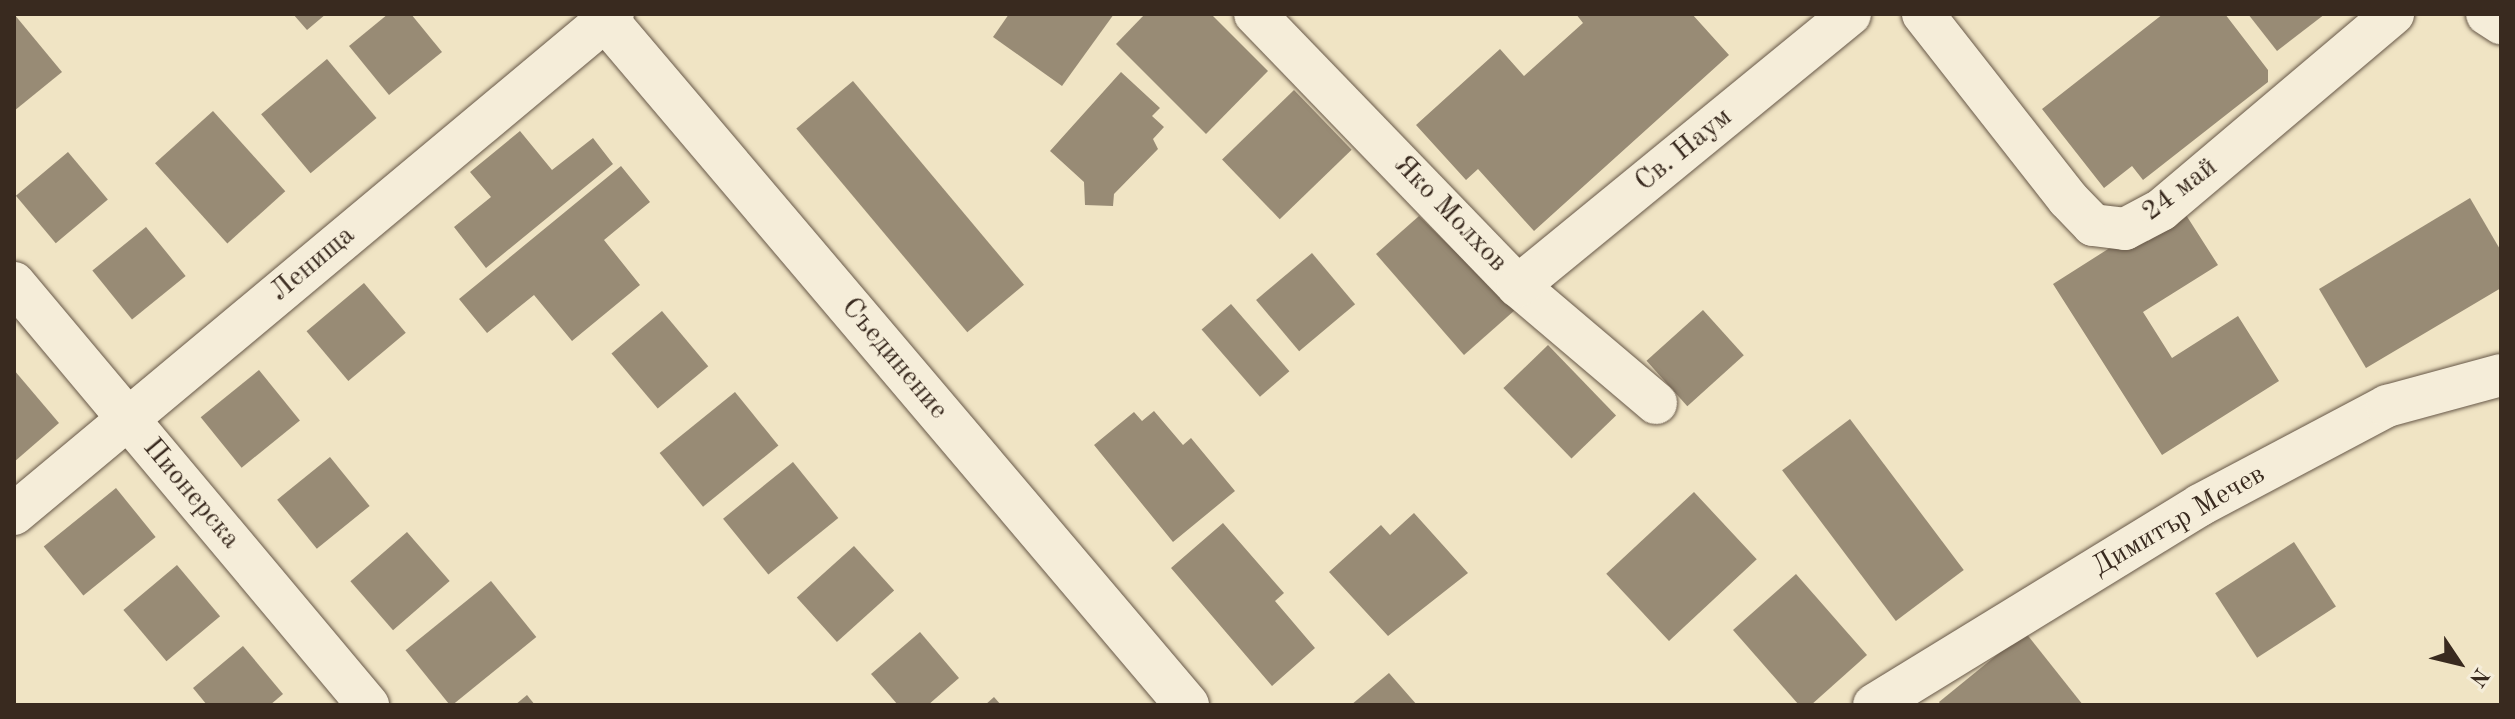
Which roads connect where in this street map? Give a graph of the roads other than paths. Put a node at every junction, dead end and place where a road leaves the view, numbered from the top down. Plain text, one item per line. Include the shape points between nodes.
1 (1255, 14) edge
2 (1850, 14) edge
3 (1923, 14) edge
4 (2393, 14) edge
5 (2487, 14) edge
6 (607, 16) edge
7 (2501, 23) edge
8 (14, 283) edge
9 (1518, 286) junction
10 (2501, 375) edge
11 (1656, 403) dead end
12 (128, 418) junction
13 (14, 514) edge
14 (368, 705) edge
15 (1187, 705) edge
16 (1874, 705) edge

1 - 9 street, Яко Молхов
2 - 9 street, Св. Наум
3 - 4 street, 24 май via 2068,199 2093,225 2125,229 2161,210
5 - 7 street
6 - 12 street, Ленища
6 - 15 street, Съединение
8 - 12 street, Пионерска
9 - 11 street, Яко Молхов
10 - 16 street, Димитър Мечев via 2387,406 2200,505
12 - 13 street, Ленища
12 - 14 street, Пионерска

